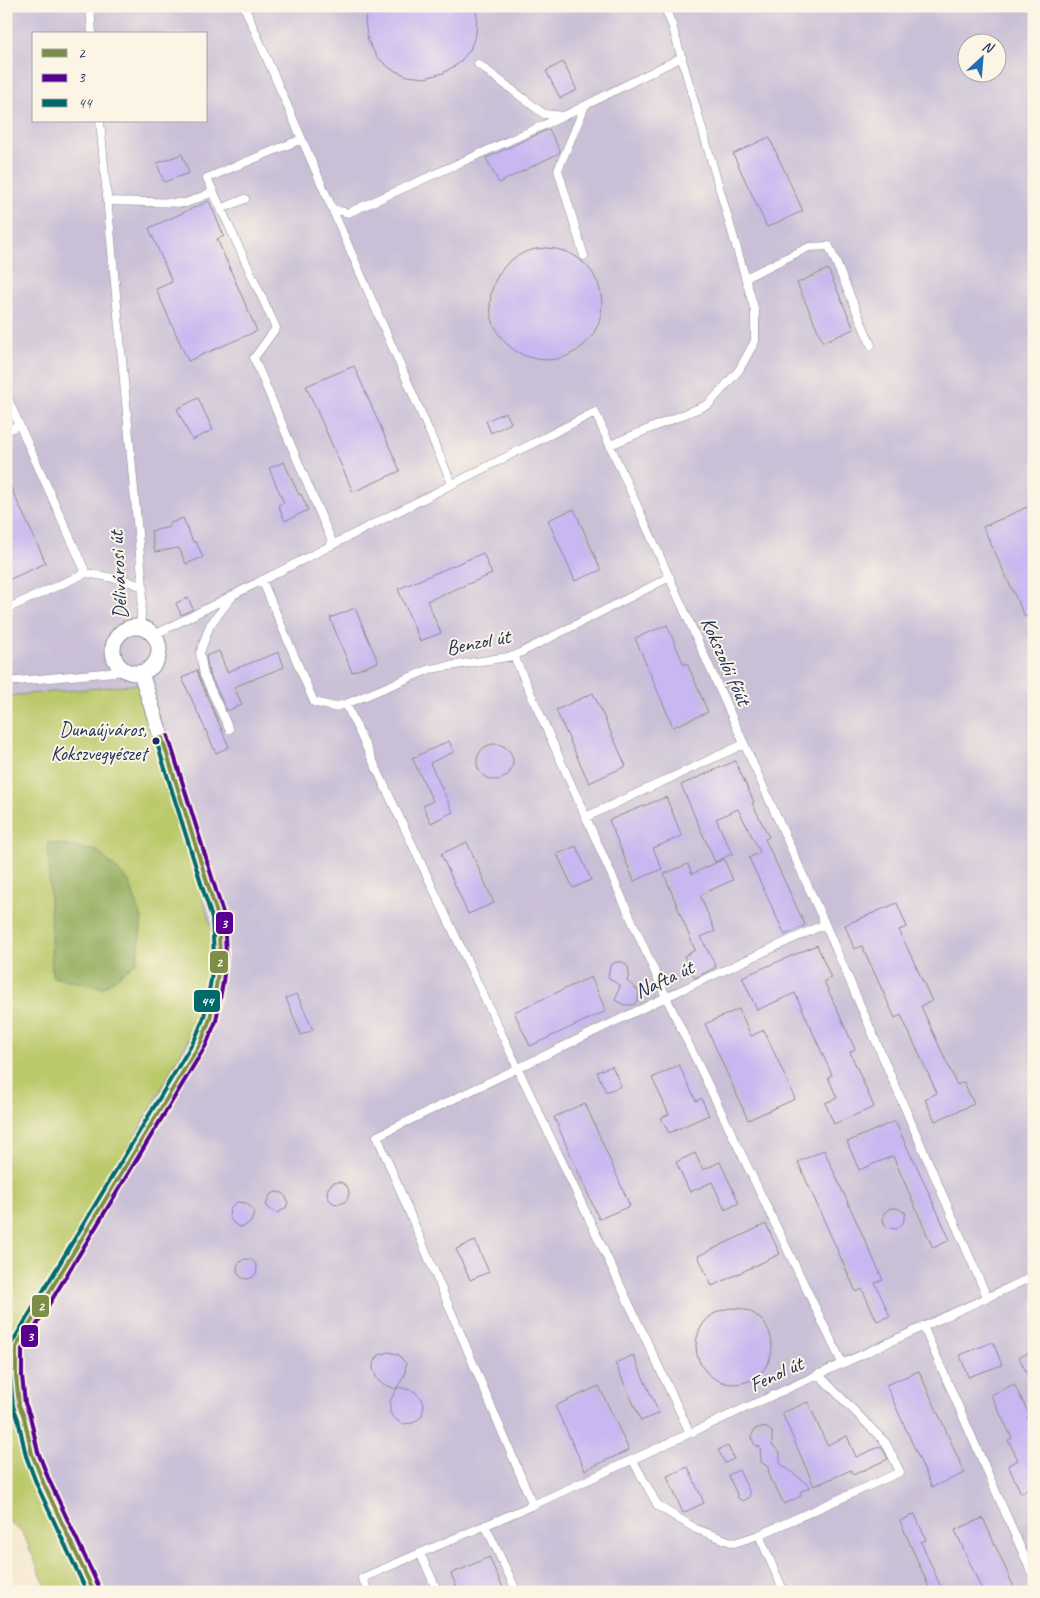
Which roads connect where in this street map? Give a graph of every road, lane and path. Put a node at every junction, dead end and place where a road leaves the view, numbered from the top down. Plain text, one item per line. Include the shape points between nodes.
1 (90, 6) edge
2 (244, 6) edge
3 (664, 6) edge
4 (92, 32) edge
5 (682, 57) junction
6 (478, 64) dead end
7 (585, 106) junction
8 (564, 116) junction
9 (100, 122) edge
10 (302, 139) junction
11 (213, 192) junction
12 (245, 200) dead end
13 (107, 201) junction
14 (221, 209) junction
15 (332, 209) junction
16 (584, 256) dead end
17 (745, 278) junction
18 (871, 345) dead end
19 (6, 396) edge
20 (19, 425) junction
21 (6, 431) edge
22 (610, 444) junction
23 (452, 484) junction
24 (334, 544) junction
25 (86, 573) junction
26 (670, 578) junction
27 (262, 580) junction
28 (143, 587) junction
29 (235, 594) junction
30 (6, 609) edge
31 (140, 627) junction
32 (154, 635) junction
33 (514, 656) junction
34 (125, 671) junction
35 (142, 673) junction
36 (6, 682) edge
37 (346, 704) junction
38 (229, 729) dead end
39 (744, 744) junction
40 (586, 817) junction
41 (825, 924) junction
42 (666, 997) junction
43 (519, 1068) junction
44 (1034, 1276) edge
45 (987, 1297) junction
46 (923, 1326) junction
47 (16, 1347) junction
48 (6, 1362) edge
49 (842, 1363) junction
50 (818, 1374) junction
51 (6, 1392) edge
52 (19, 1405) junction
53 (690, 1433) junction
54 (632, 1459) junction
55 (533, 1504) junction
56 (485, 1525) junction
57 (759, 1535) junction
58 (420, 1553) junction
59 (1034, 1578) edge
60 (94, 1592) edge
61 (369, 1592) edge
62 (438, 1592) edge
63 (517, 1592) edge
64 (784, 1592) edge

1 - 4 lane
2 - 10 lane
3 - 5 lane
5 - 7 lane
5 - 17 lane
6 - 8 lane via 544,114
7 - 8 lane
7 - 16 lane via 558,170
8 - 15 lane via 348,214
9 - 13 lane, Délivárosi út
10 - 11 lane via 207,178
10 - 15 lane
11 - 13 lane via 186,203
11 - 14 lane
12 - 14 lane
13 - 28 lane, Délivárosi út
14 - 24 lane via 276,328 254,358
15 - 23 lane
17 - 18 lane via 809,247 829,246
17 - 22 lane via 755,311 756,341 739,370 709,404
19 - 20 lane
20 - 21 lane
20 - 25 lane
22 - 23 lane, Kokszolói főút via 595,412
22 - 26 lane, Kokszolói főút
23 - 24 lane
24 - 27 lane
25 - 28 lane via 125,580
25 - 30 lane
26 - 33 lane, Benzol út
26 - 39 lane, Kokszolói főút
27 - 29 lane
27 - 37 lane, Benzol út via 314,702 334,707
28 - 31 lane, Délivárosi út
29 - 32 lane
29 - 38 lane via 210,625 200,653 204,675
31 - 32 street, Délivárosi út
31 - 34 street via 124,630 114,643 114,659
32 - 35 street, Délivárosi út via 160,650 158,657 155,665
33 - 37 lane, Benzol út via 430,669
33 - 40 lane
34 - 35 street
34 - 36 lane
35 - 47 street via 218,917 220,955 210,1020 201,1042
37 - 43 lane
39 - 40 lane
39 - 41 lane, Kokszolói főút
40 - 42 lane
41 - 42 lane, Nafta út
41 - 45 lane, Kokszolói főút
42 - 43 lane, Nafta út
42 - 49 lane
43 - 53 lane
43 - 55 lane, Nafta út via 377,1136
44 - 45 lane, Fenol út
45 - 46 lane, Fenol út
46 - 49 lane, Fenol út
46 - 59 lane
47 - 48 street
47 - 52 street
49 - 50 lane, Fenol út
50 - 53 lane, Fenol út
50 - 57 lane via 886,1443 900,1472
51 - 52 street
52 - 60 street via 42,1482
53 - 54 lane, Fenol út
54 - 55 lane, Fenol út
54 - 57 lane via 658,1506 696,1529 734,1543
55 - 56 lane, Fenol út
56 - 58 lane, Fenol út
56 - 63 lane
57 - 64 lane
58 - 61 lane, Fenol út via 362,1578
58 - 62 lane

